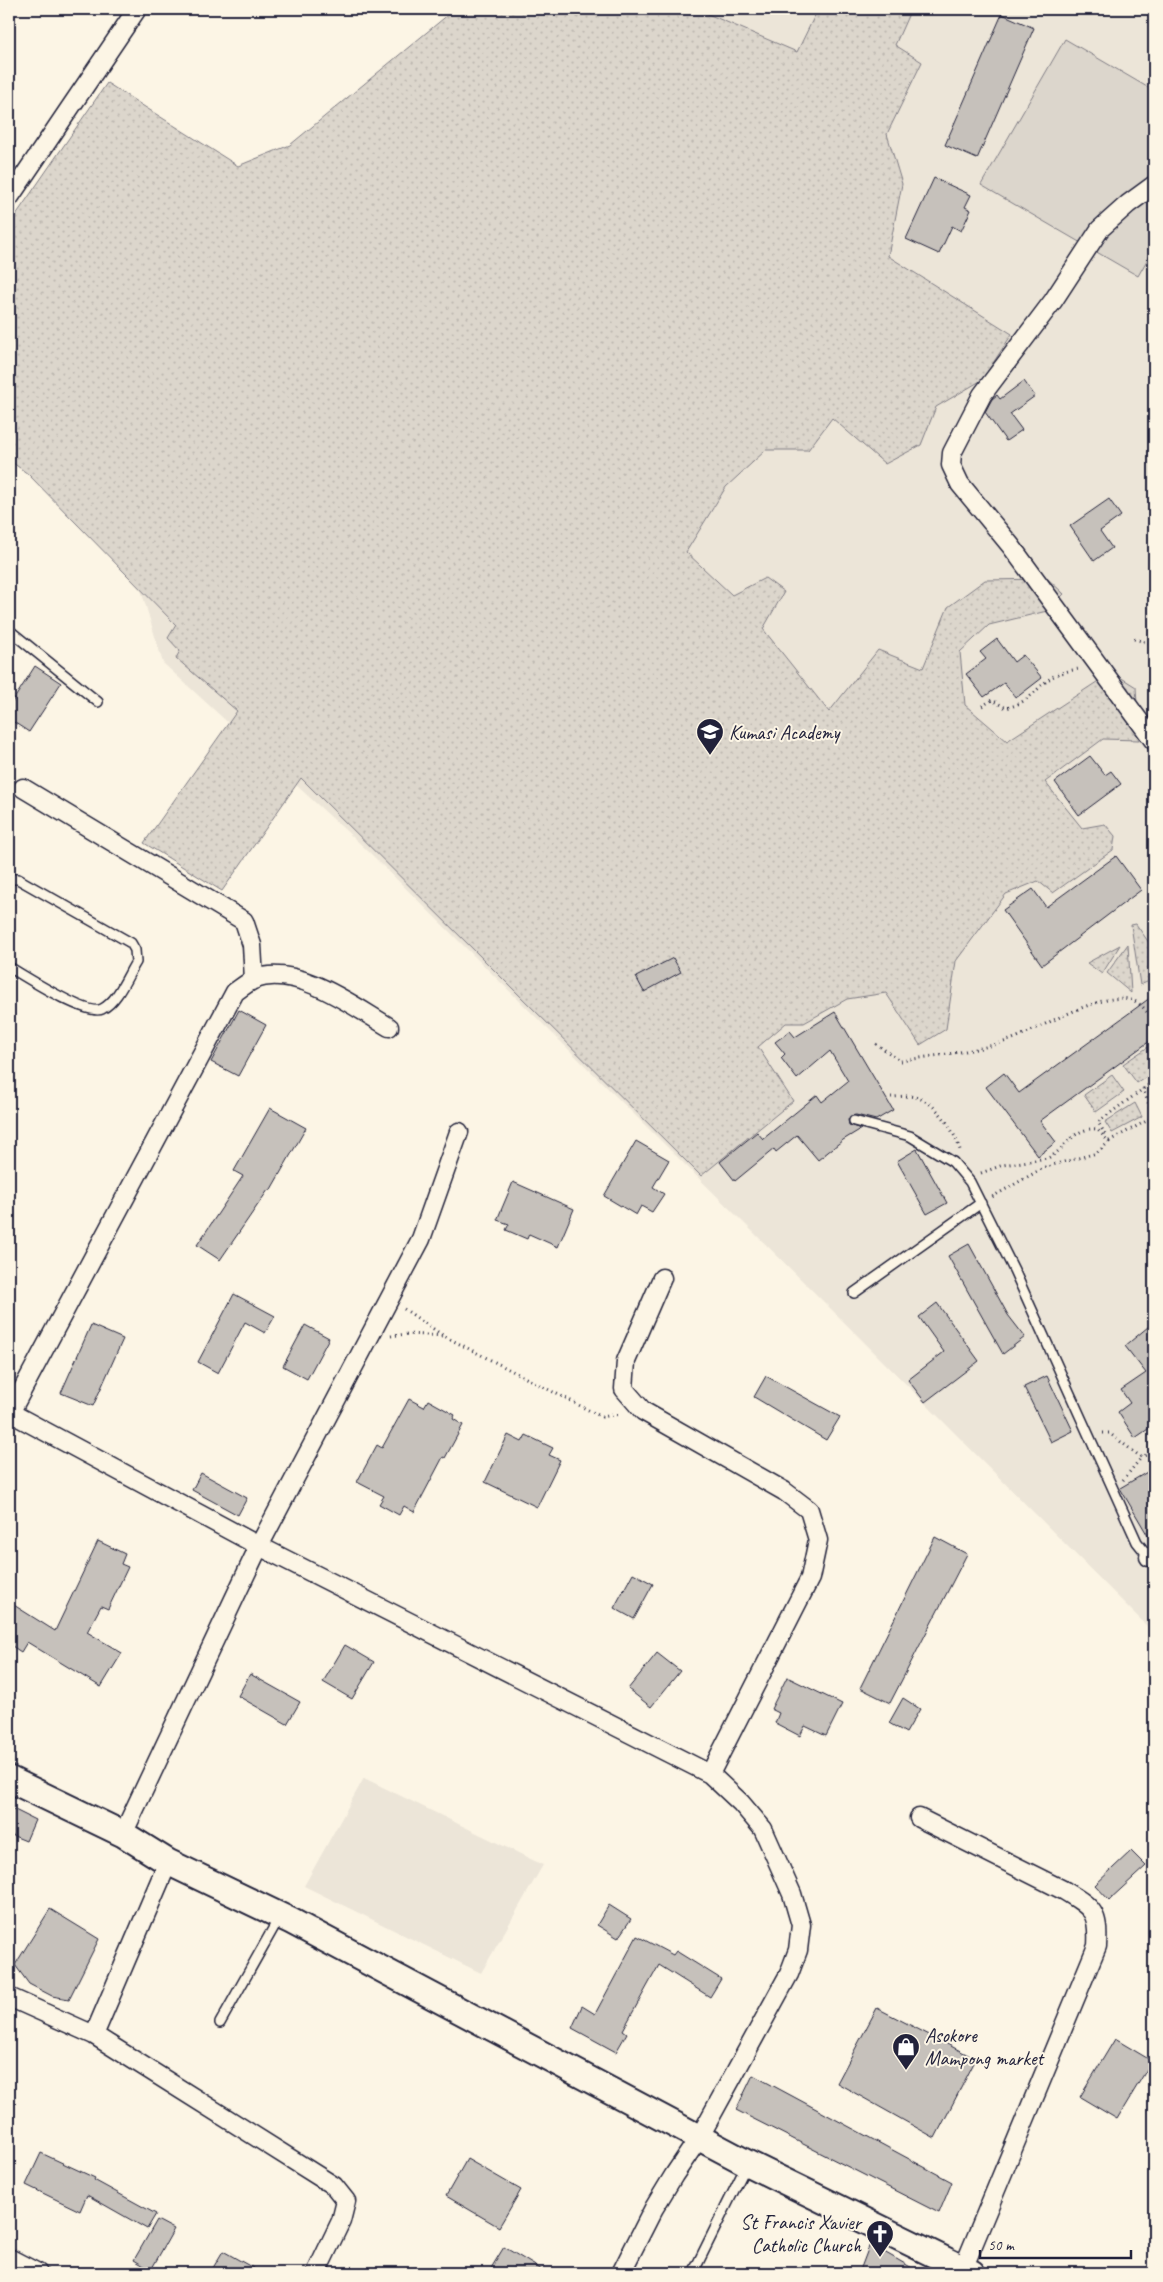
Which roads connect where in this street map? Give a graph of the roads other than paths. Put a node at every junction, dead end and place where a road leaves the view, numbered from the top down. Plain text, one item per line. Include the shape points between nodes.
1 (137, 9) edge
2 (1154, 185) edge
3 (9, 198) edge
4 (9, 630) edge
5 (98, 702) dead end
6 (1154, 740) edge
7 (23, 788) dead end
8 (9, 879) edge
9 (9, 967) edge
10 (254, 980) junction
11 (389, 1027) dead end
12 (854, 1121) dead end
13 (460, 1132) dead end
14 (981, 1203) junction
15 (662, 1278) dead end
16 (854, 1293) dead end
17 (9, 1412) edge
18 (258, 1546) junction
19 (1152, 1557) edge
20 (710, 1774) junction
21 (9, 1779) edge
22 (919, 1818) dead end
23 (123, 1834) junction
24 (168, 1862) junction
25 (280, 1916) junction
26 (9, 1997) edge
27 (220, 2023) dead end
28 (94, 2035) junction
29 (699, 2138) junction
30 (747, 2163) junction
31 (9, 2258) edge
32 (968, 2271) edge
33 (38, 2273) edge
34 (316, 2273) edge
35 (621, 2273) edge
36 (693, 2273) edge

1 - 3 street
2 - 6 street via 1100,229 1053,301 982,395 952,453 952,465 960,484
4 - 5 lane
7 - 10 street via 244,921 252,945
8 - 9 lane via 18,880 131,943 136,962 113,1000 98,1011 66,999
10 - 11 street via 273,976 305,982
10 - 17 street via 236,992
12 - 14 lane via 910,1136 953,1162 969,1178
13 - 18 street via 421,1240
14 - 16 lane
14 - 19 lane via 1137,1542
15 - 20 street via 626,1361 624,1389 643,1411 784,1491 809,1510 818,1540 810,1578
17 - 18 street
18 - 20 street
18 - 23 street
20 - 29 street via 763,1829 792,1894 801,1925 798,1950 788,1974
21 - 23 street
22 - 32 street via 1065,1891 1086,1904 1098,1923 1097,1946
23 - 24 street
24 - 25 street
24 - 28 street
25 - 27 lane
25 - 29 street
26 - 28 street
28 - 34 street via 334,2186 346,2202 342,2221
29 - 30 street
29 - 35 street via 654,2208
30 - 32 street
30 - 36 lane
31 - 33 street

